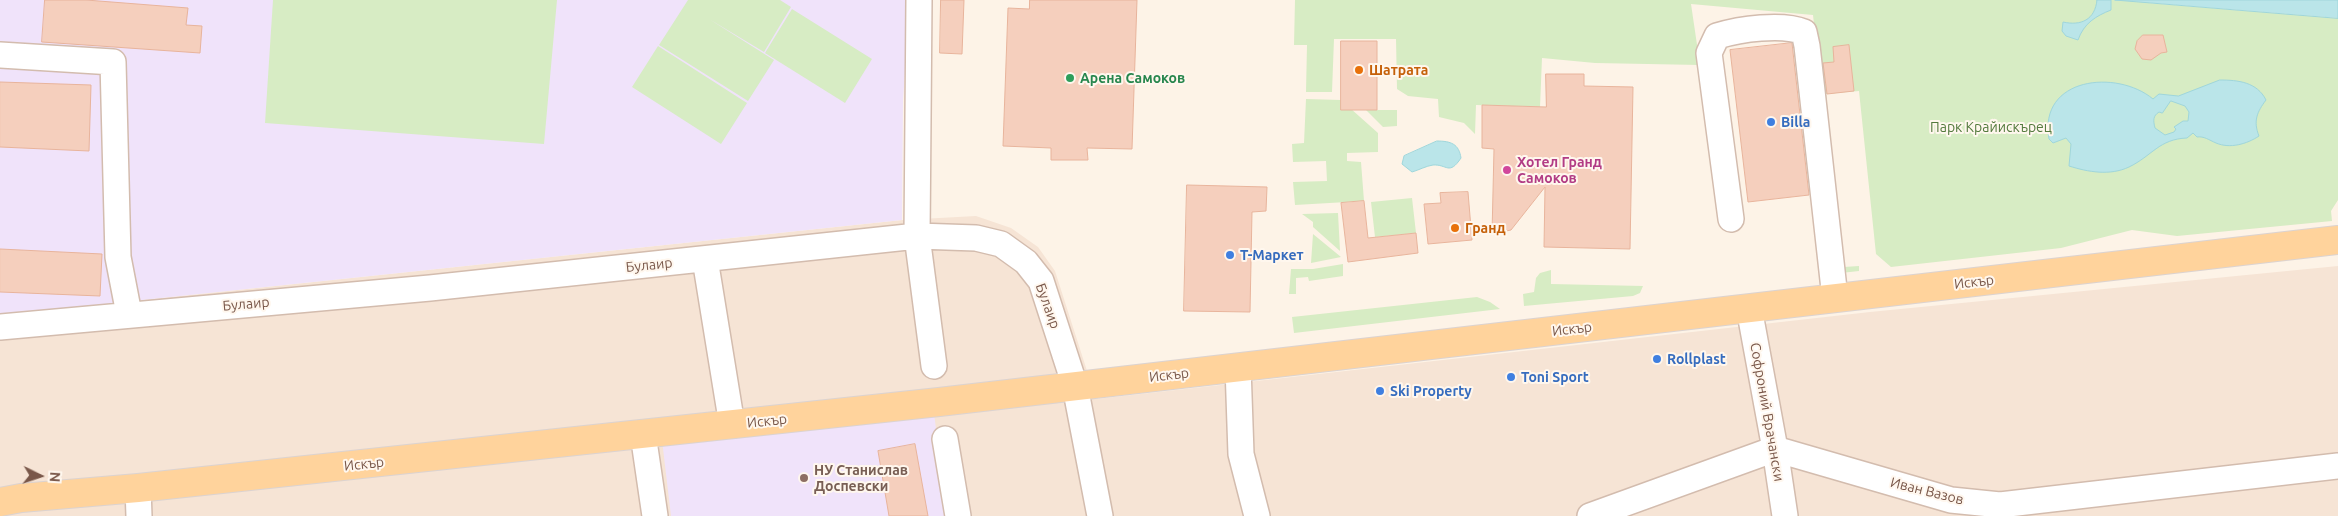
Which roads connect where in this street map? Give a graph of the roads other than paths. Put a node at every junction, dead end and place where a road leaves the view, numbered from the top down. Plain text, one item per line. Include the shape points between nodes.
1 (919, 0) edge
2 (0, 55) edge
3 (1731, 219) dead end
4 (917, 236) junction
5 (2338, 240) edge
6 (706, 259) junction
7 (1836, 298) junction
8 (1749, 308) junction
9 (129, 314) junction
10 (0, 327) edge
11 (934, 366) dead end
12 (1238, 367) junction
13 (1075, 386) junction
14 (732, 425) junction
15 (644, 434) junction
16 (945, 439) dead end
17 (1775, 449) junction
18 (2338, 466) edge
19 (138, 488) junction
20 (0, 502) edge
21 (139, 516) edge
22 (656, 516) edge
23 (958, 516) edge
24 (1100, 516) edge
25 (1257, 516) edge
26 (1590, 516) edge
27 (1785, 516) edge

1 - 4 street
2 - 9 street via 113,62 118,256
3 - 7 street via 1709,53 1717,36 1734,31 1793,27 1804,32 1807,46
4 - 6 street, Булаир
4 - 11 street
4 - 13 street, Булаир via 976,238 1001,244 1026,262 1042,282
5 - 7 main road, Искър
6 - 9 street, Булаир via 430,288
6 - 14 street
7 - 8 main road, Искър
8 - 12 main road, Искър
8 - 17 street, Софроний Врачански
9 - 10 street, Булаир
12 - 13 main road, Искър
12 - 25 street via 1240,454
13 - 14 main road, Искър
13 - 24 street, Булаир
14 - 15 main road, Искър
15 - 19 main road, Искър
15 - 22 street
16 - 23 street
17 - 18 street, Иван Вазов via 1951,500 2000,505
17 - 26 street
17 - 27 street, Софроний Врачански
19 - 20 main road, Искър
19 - 21 street

